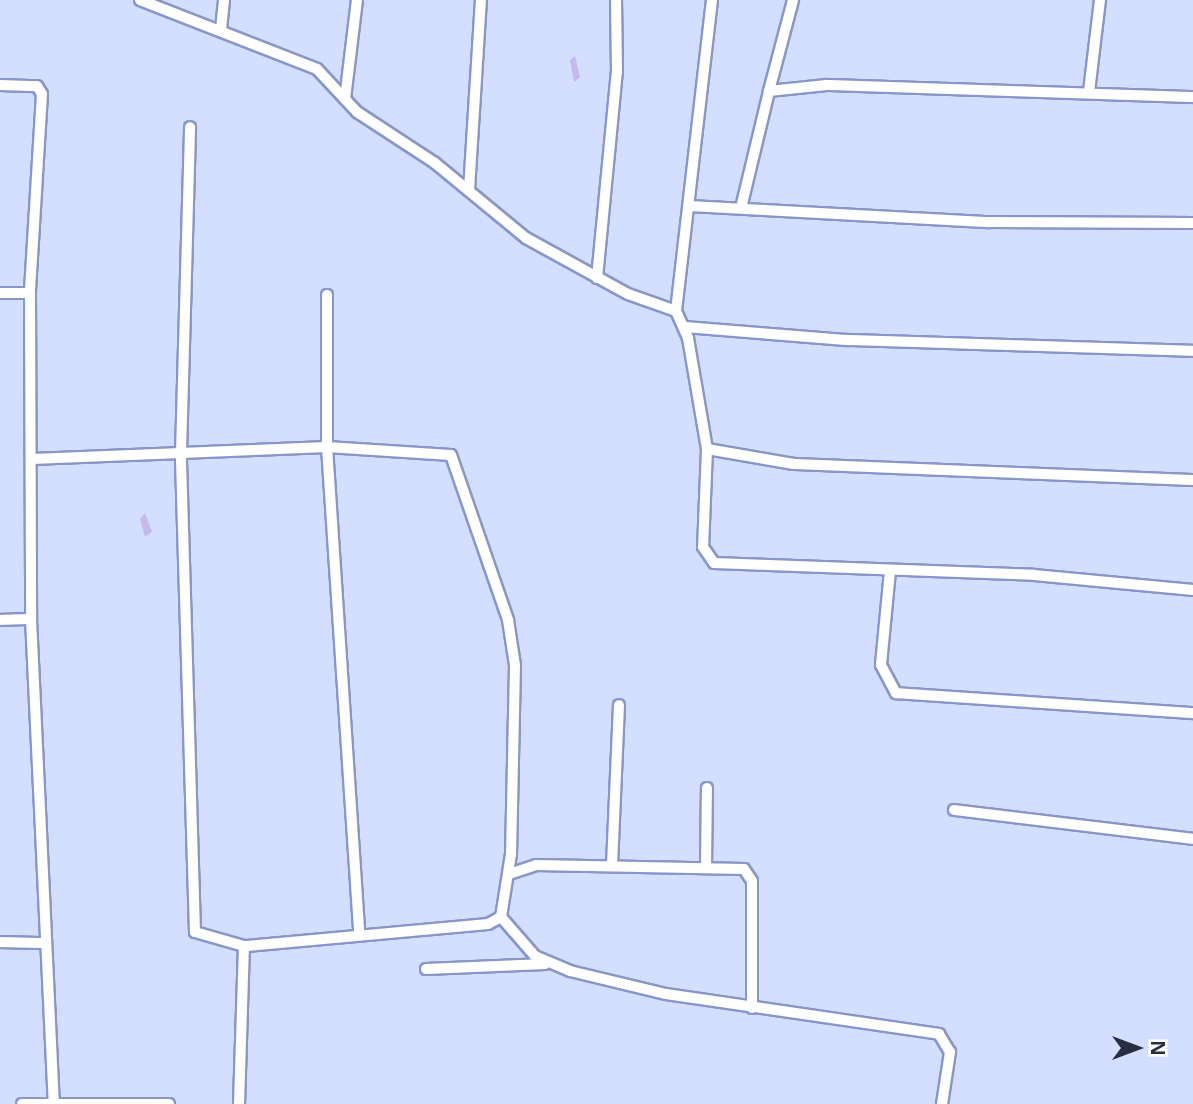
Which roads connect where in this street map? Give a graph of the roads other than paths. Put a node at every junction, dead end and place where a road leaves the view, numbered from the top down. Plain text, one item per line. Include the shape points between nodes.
1 (140, 0) edge
2 (224, 0) edge
3 (357, 0) edge
4 (481, 0) edge
5 (616, 0) edge
6 (712, 0) edge
7 (793, 0) edge
8 (1100, 0) edge
9 (221, 29) junction
10 (0, 85) edge
11 (769, 91) junction
12 (1089, 92) junction
13 (1193, 97) edge
14 (345, 99) junction
15 (190, 127) dead end
16 (469, 190) junction
17 (690, 206) junction
18 (741, 208) junction
19 (1193, 223) edge
20 (597, 278) junction
21 (0, 293) edge
22 (30, 293) junction
23 (327, 295) dead end
24 (676, 311) junction
25 (685, 327) junction
26 (1193, 351) edge
27 (327, 447) junction
28 (707, 449) junction
29 (181, 453) junction
30 (32, 459) junction
31 (1193, 480) edge
32 (890, 571) junction
33 (1193, 590) edge
34 (31, 619) junction
35 (0, 620) edge
36 (619, 705) dead end
37 (1193, 713) edge
38 (707, 789) dead end
39 (954, 810) dead end
40 (1193, 839) edge
41 (612, 865) junction
42 (706, 866) junction
43 (509, 874) junction
44 (501, 917) junction
45 (359, 934) junction
46 (0, 942) edge
47 (45, 943) junction
48 (244, 946) junction
49 (546, 964) junction
50 (426, 969) dead end
51 (752, 1008) junction
52 (54, 1103) edge
53 (22, 1104) edge
54 (169, 1104) edge
55 (239, 1104) edge
56 (942, 1104) edge

1 - 9 street
2 - 9 street
3 - 14 street
4 - 16 street
5 - 20 street via 617,71
6 - 17 street
7 - 11 street
8 - 12 street
9 - 14 street via 317,69
10 - 22 street via 37,86 42,94
11 - 12 street via 827,85
11 - 18 street
12 - 13 street
14 - 16 street
15 - 29 street
16 - 20 street via 526,238
17 - 18 street
17 - 24 street
18 - 19 street via 990,222
20 - 24 street
21 - 22 street
22 - 30 street
23 - 27 street
24 - 25 street
25 - 26 street via 848,340
25 - 28 street
27 - 29 street
27 - 43 street via 438,449 454,460 513,646
27 - 45 street
28 - 31 street via 794,464
28 - 32 street via 703,547 708,559
29 - 30 street
29 - 48 street via 190,597 192,920 207,940
30 - 34 street
32 - 33 street via 1034,575
32 - 37 street via 881,665 896,693
34 - 35 street
34 - 47 street
36 - 41 street
38 - 42 street
39 - 40 street
41 - 42 street
41 - 43 street via 524,866
42 - 51 street via 738,866 751,875
43 - 44 street
44 - 45 street via 488,925
44 - 49 street
45 - 48 street
46 - 47 street
47 - 52 street
48 - 55 street
49 - 50 street
49 - 51 street
51 - 56 street via 939,1034 950,1052
52 - 53 street
52 - 54 street

